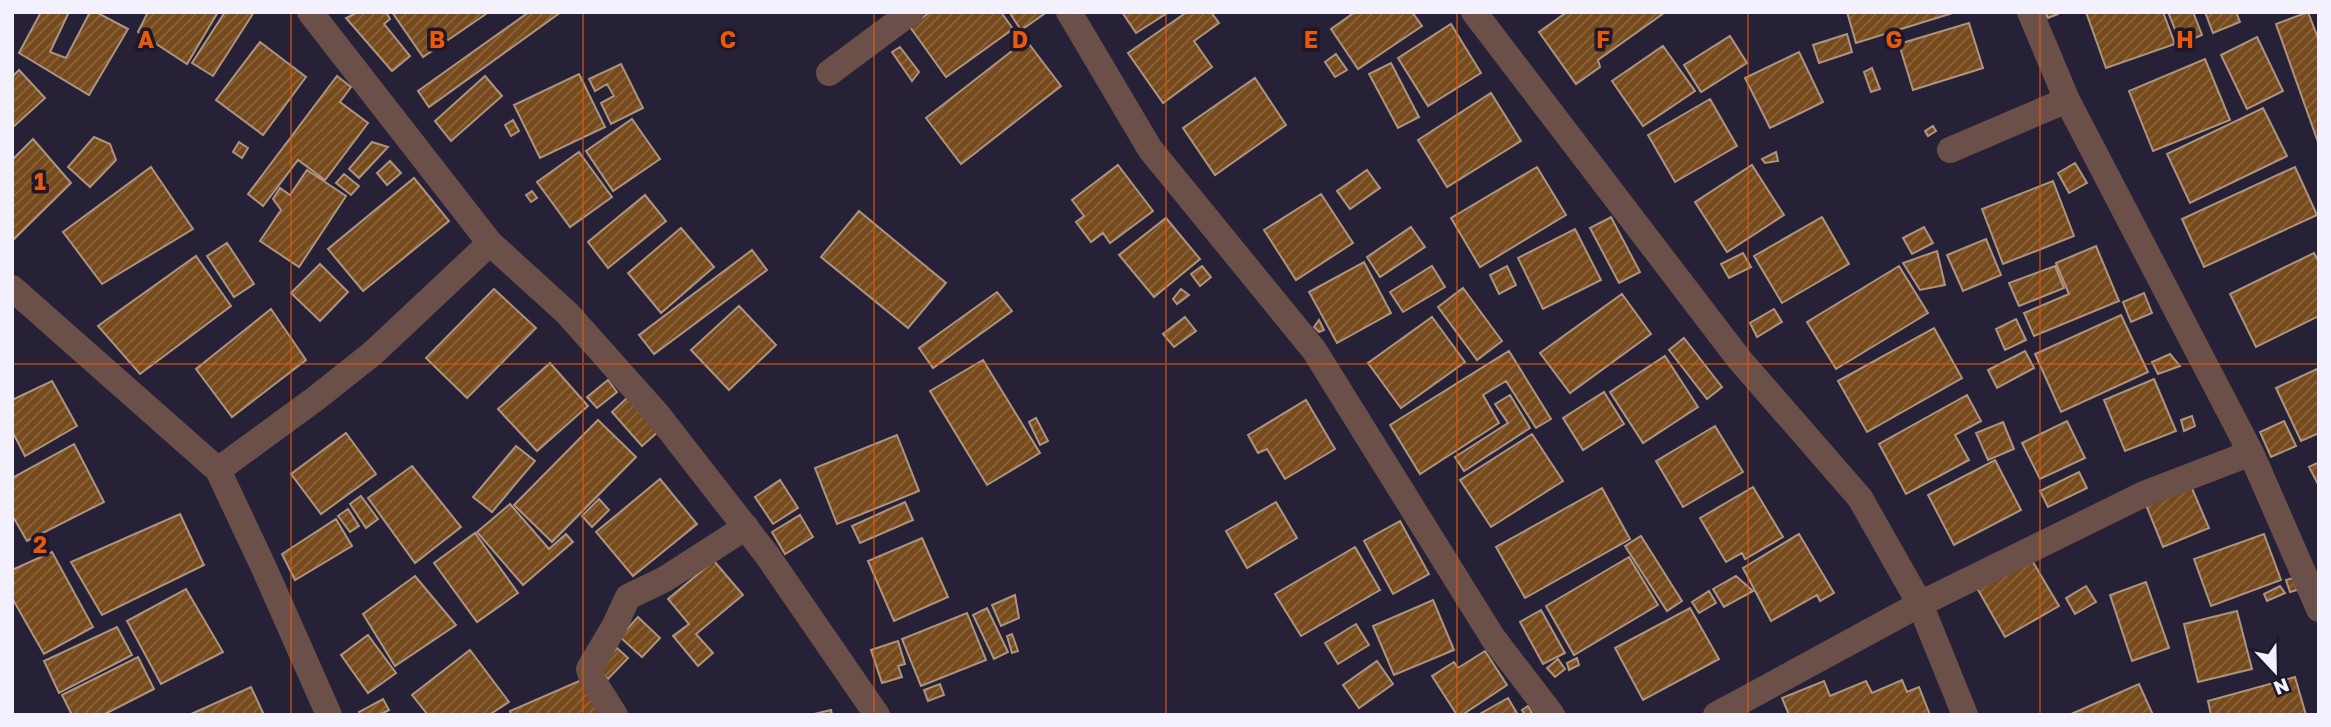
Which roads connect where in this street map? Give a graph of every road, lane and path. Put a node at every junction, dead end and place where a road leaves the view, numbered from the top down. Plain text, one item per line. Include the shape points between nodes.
1 (310, 12) edge
2 (911, 12) edge
3 (1069, 12) edge
4 (1474, 12) edge
5 (2030, 12) edge
6 (829, 73) dead end
7 (2067, 100) junction
8 (1950, 150) dead end
9 (490, 243) junction
10 (12, 288) edge
11 (2251, 453) junction
12 (218, 470) junction
13 (746, 527) junction
14 (1920, 604) junction
15 (2319, 609) edge
16 (329, 715) edge
17 (615, 715) edge
18 (877, 715) edge
19 (1552, 715) edge
20 (1716, 715) edge
21 (1965, 715) edge

1 - 9 street
2 - 6 street
3 - 19 street via 1150,149 1314,349 1493,638
4 - 14 street via 1739,359 1860,498
5 - 7 street
7 - 8 street
7 - 11 street
9 - 12 street via 373,353
9 - 13 street via 567,313 658,415
10 - 12 street
11 - 14 street via 2144,494
11 - 15 street
12 - 16 street
13 - 17 street via 628,597 589,669
13 - 18 street
14 - 20 street
14 - 21 street

